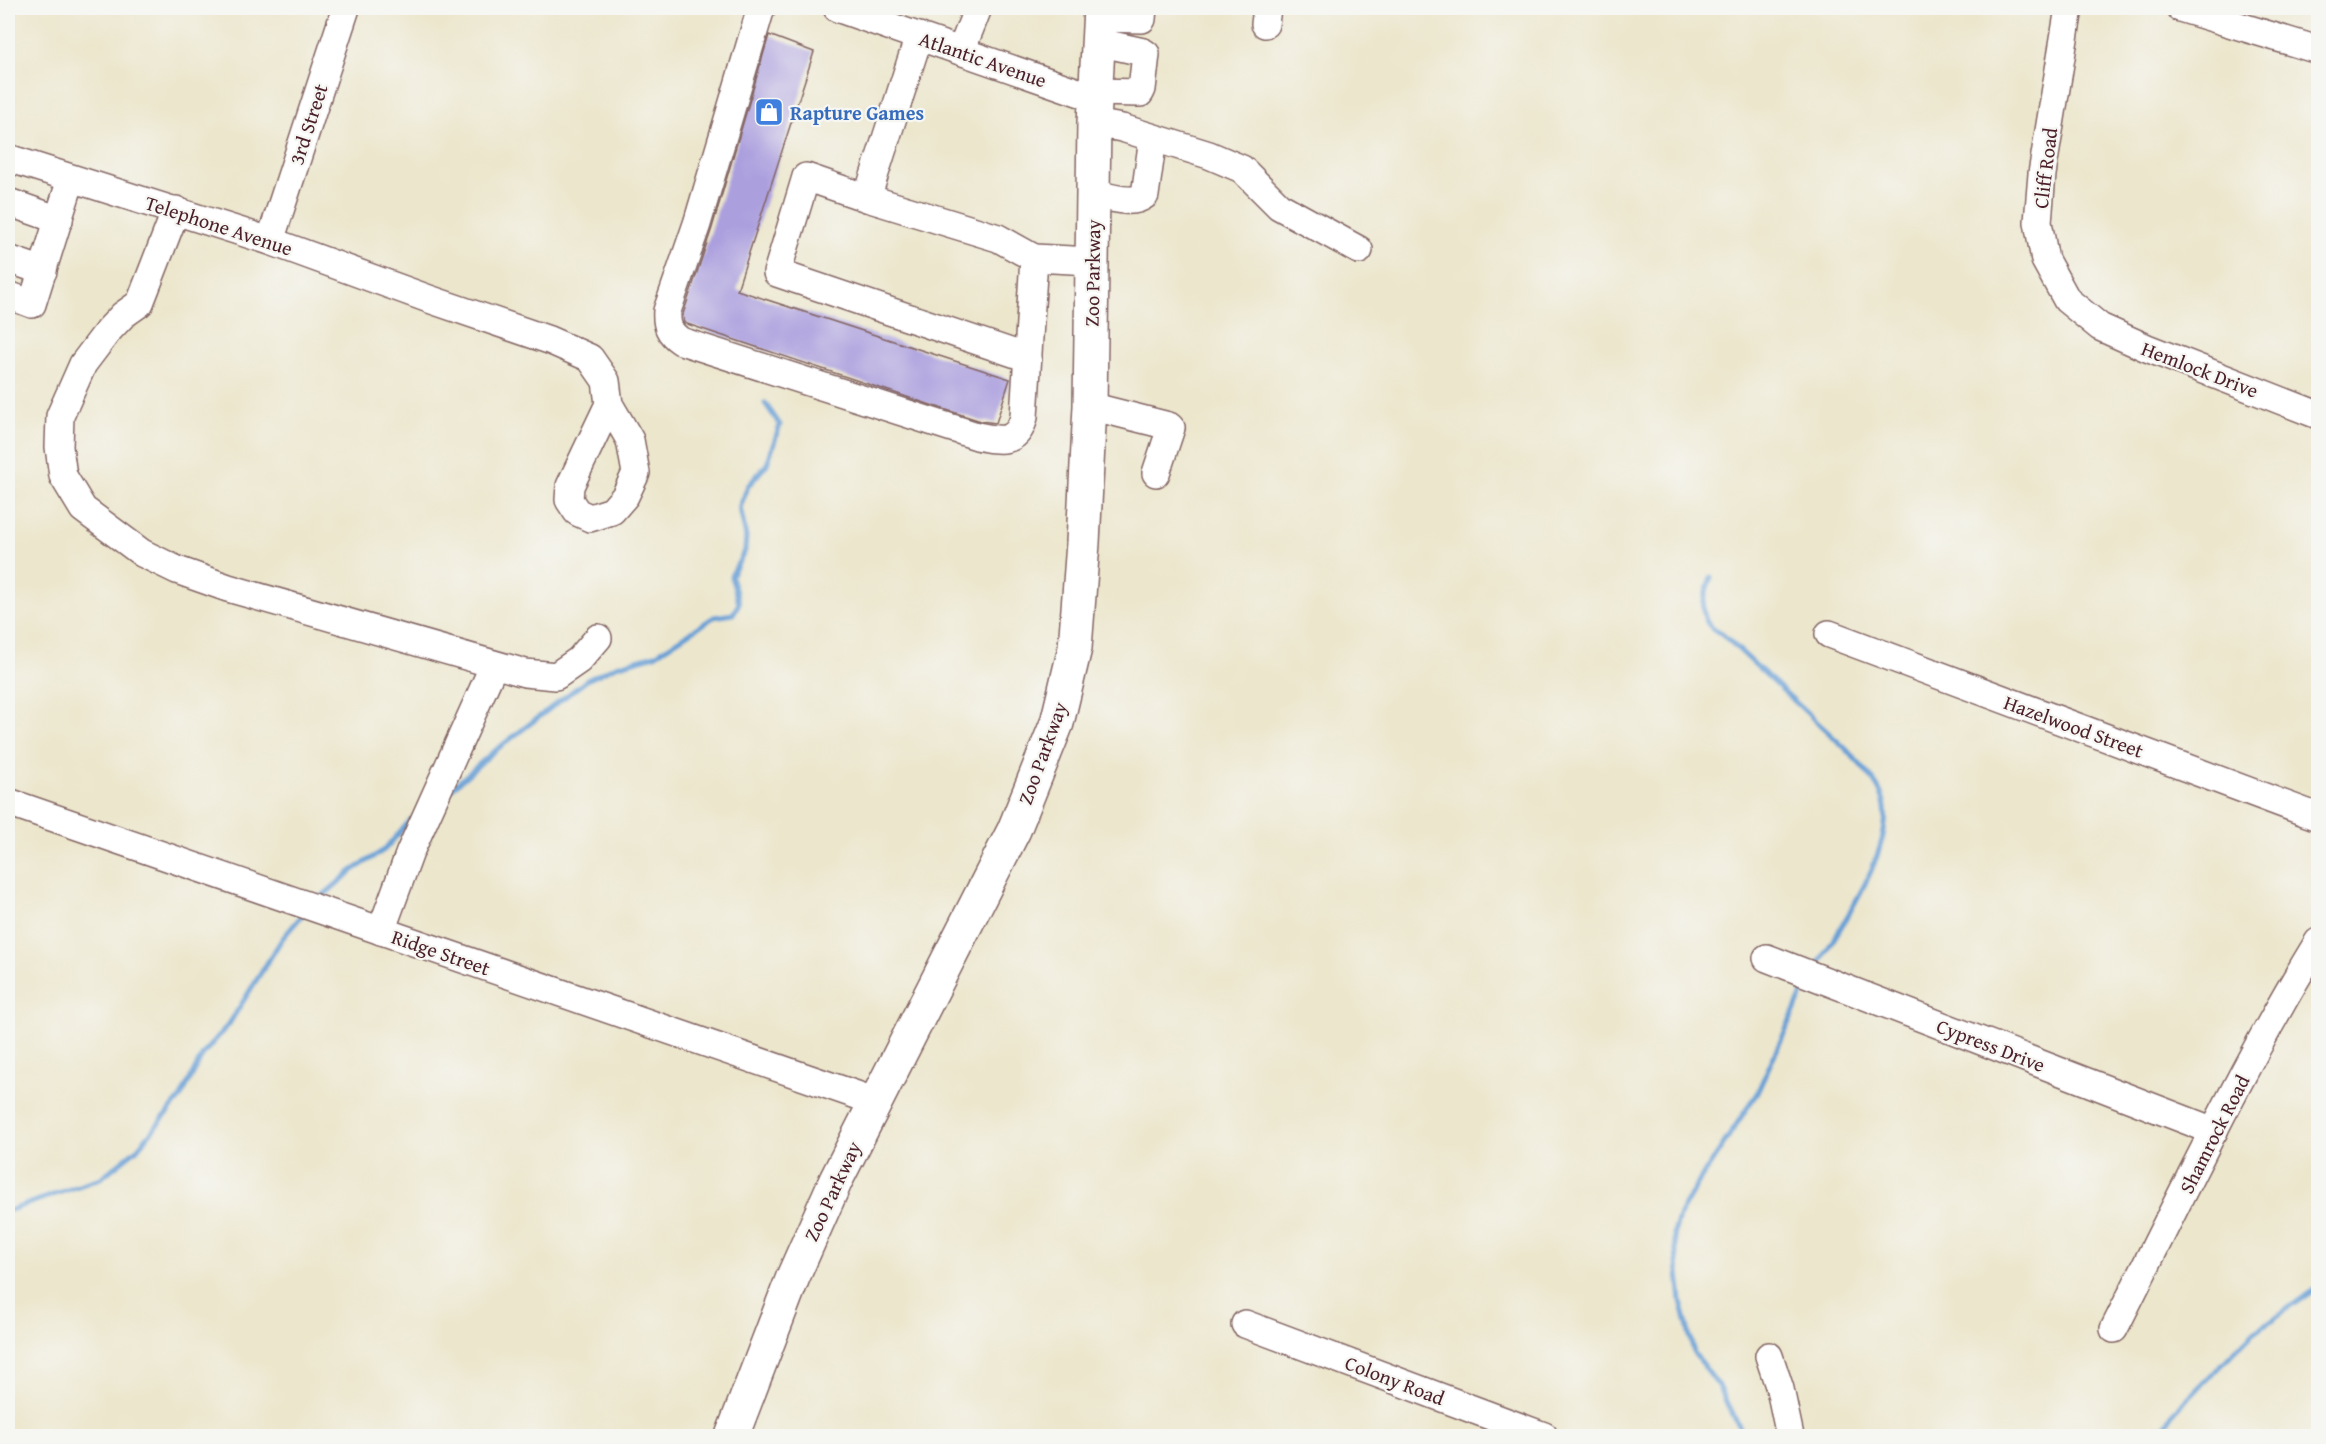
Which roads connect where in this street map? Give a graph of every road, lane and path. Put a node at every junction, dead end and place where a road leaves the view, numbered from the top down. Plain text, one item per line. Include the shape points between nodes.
1 (346, 8) edge
2 (761, 8) edge
3 (837, 8) edge
4 (978, 8) edge
5 (1143, 8) edge
6 (2069, 8) edge
7 (2180, 8) edge
8 (1100, 23) edge
9 (919, 36) junction
10 (2319, 50) edge
11 (961, 51) junction
12 (1095, 104) junction
13 (1153, 138) junction
14 (8, 158) edge
15 (71, 178) junction
16 (1094, 193) junction
17 (867, 198) junction
18 (8, 202) edge
19 (176, 210) junction
20 (59, 220) junction
21 (270, 241) junction
22 (1359, 250) dead end
23 (1034, 258) junction
24 (8, 259) edge
25 (1091, 261) junction
26 (43, 271) junction
27 (20, 300) edge
28 (2086, 315) joint
29 (1028, 357) junction
30 (609, 404) dead end
31 (1090, 406) junction
32 (2319, 415) edge
33 (1156, 473) dead end
34 (1829, 634) dead end
35 (598, 638) dead end
36 (494, 665) junction
37 (8, 802) edge
38 (2319, 817) edge
39 (381, 931) junction
40 (2319, 942) edge
41 (1767, 958) dead end
42 (874, 1101) junction
43 (2214, 1131) junction
44 (1245, 1324) dead end
45 (2115, 1329) dead end
46 (1769, 1356) dead end
47 (1536, 1435) edge
48 (732, 1437) edge
49 (1790, 1437) edge

1 - 21 street, 3rd Street
2 - 29 street via 667,310 670,334 681,341 994,440 1021,430
3 - 9 street, Atlantic Avenue
4 - 11 street
5 - 8 street via 1142,19
6 - 28 street, Cliff Road via 2038,222 2045,261 2067,300
7 - 10 street
8 - 12 main road, Zoo Parkway
8 - 12 street via 1146,54 1140,93
9 - 11 street, Atlantic Avenue
9 - 17 street
11 - 12 street, Atlantic Avenue
12 - 13 street via 1122,128
12 - 16 main road, Zoo Parkway
13 - 16 street via 1145,195 1127,200
13 - 22 street via 1242,169 1279,206
14 - 15 street, Telephone Avenue
15 - 19 street, Telephone Avenue
15 - 20 street
16 - 25 main road, Zoo Parkway
17 - 23 street via 998,238
17 - 29 street via 806,177 777,273
18 - 20 street
19 - 21 street, Telephone Avenue
19 - 36 street via 140,303 108,331 83,364 60,416 63,476 83,509 142,553 177,570
20 - 26 street
21 - 30 street, Telephone Avenue via 590,358 606,381
23 - 25 street
23 - 29 street
24 - 26 street
25 - 31 main road, Zoo Parkway
26 - 27 street
28 - 32 street, Hemlock Drive via 2100,327 2147,348
31 - 33 street via 1171,428
31 - 42 main road, Zoo Parkway via 1075,648 1057,723 1014,830
34 - 38 street, Hazelwood Street
35 - 36 street via 579,660 556,676
36 - 39 street via 410,852
37 - 39 street, Ridge Street
39 - 42 street, Ridge Street
40 - 43 street, Shamrock Road
41 - 43 street, Cypress Drive
42 - 48 main road, Zoo Parkway via 793,1278
43 - 45 street, Shamrock Road
44 - 47 street, Colony Road
46 - 49 street

